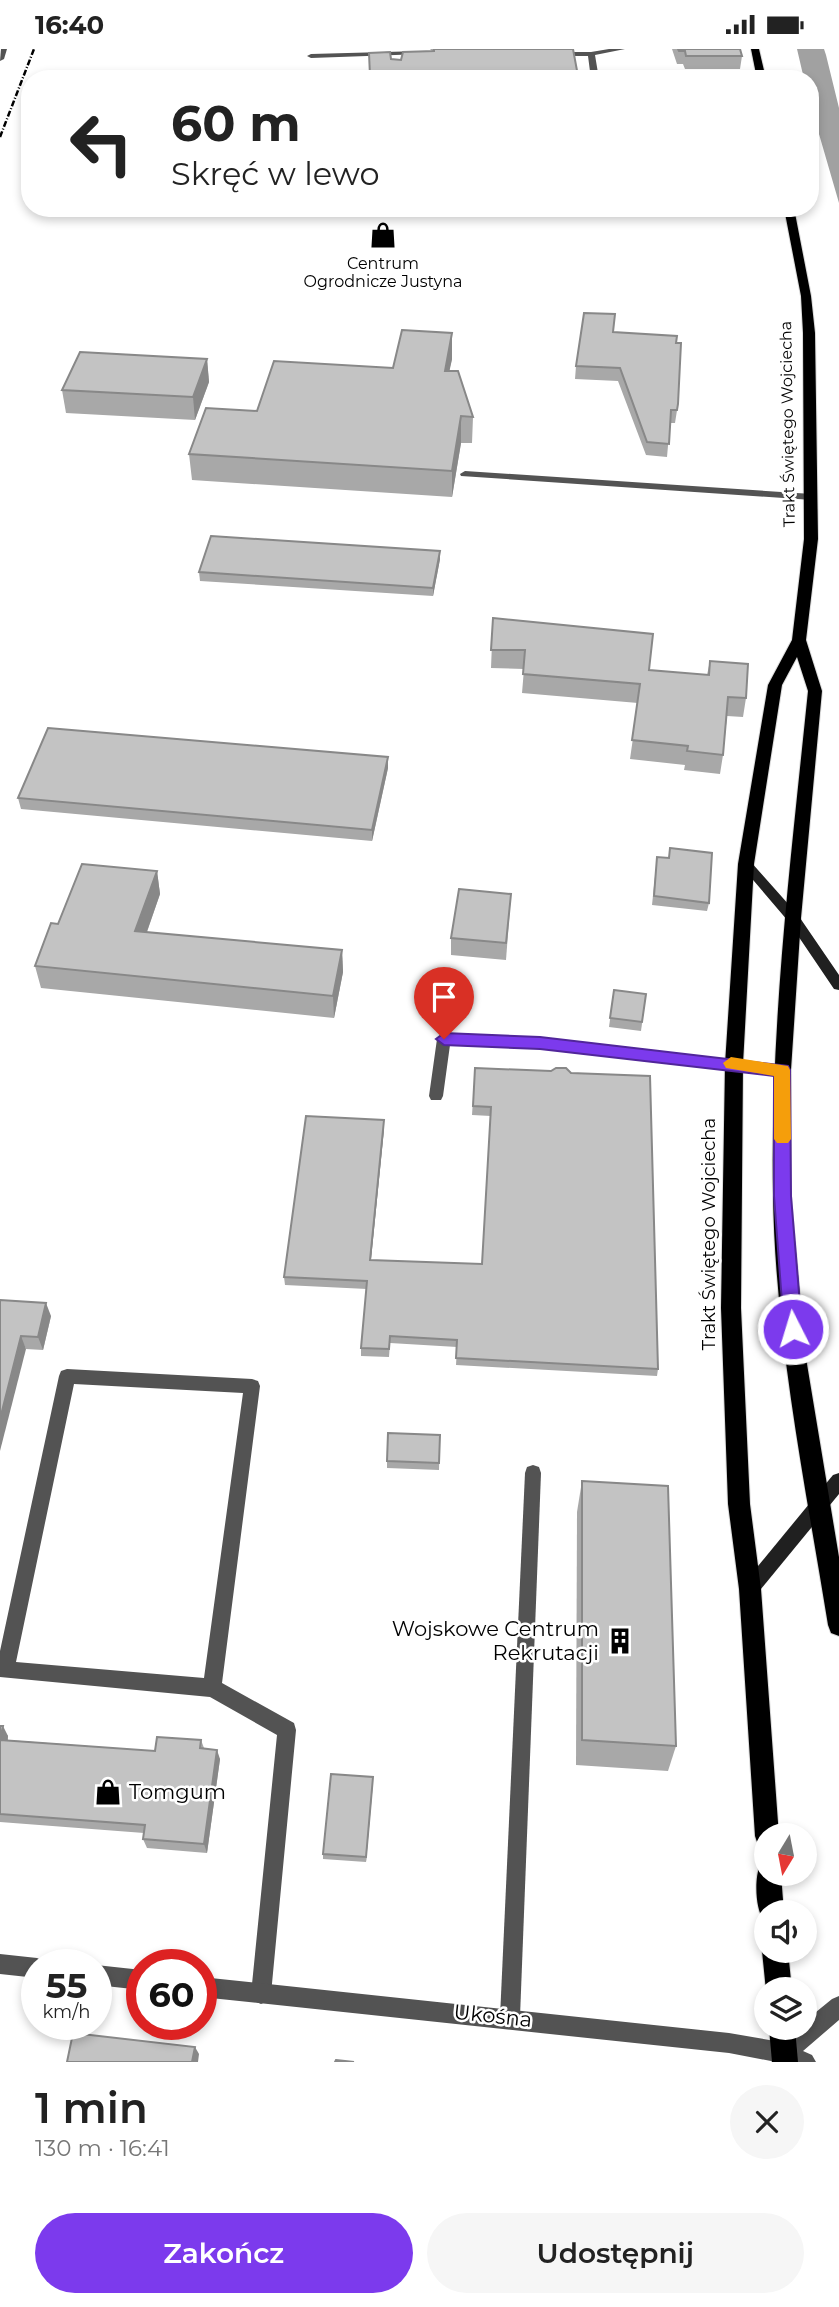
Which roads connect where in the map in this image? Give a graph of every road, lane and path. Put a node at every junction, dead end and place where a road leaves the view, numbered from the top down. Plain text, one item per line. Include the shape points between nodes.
1 (4, 49) edge
2 (622, 49) edge
3 (755, 49) edge
4 (434, 54) edge
5 (551, 54) edge
6 (590, 54) junction
7 (398, 55) junction
8 (311, 56) dead end
9 (0, 59) edge
10 (398, 67) edge
11 (593, 70) edge
12 (760, 70) edge
13 (791, 217) edge
14 (464, 474) dead end
15 (812, 497) junction
16 (799, 641) junction
17 (746, 864) junction
18 (793, 919) junction
19 (839, 985) edge
20 (734, 1063) junction
21 (782, 1070) junction
22 (436, 1096) dead end
23 (533, 1473) dead end
24 (839, 1481) edge
25 (820, 1508) junction
26 (750, 1589) junction
27 (839, 1625) edge
28 (212, 1688) junction
29 (766, 1823) edge
30 (0, 1964) edge
31 (21, 1966) edge
32 (217, 1989) edge
33 (261, 1994) junction
34 (839, 2006) edge
35 (510, 2017) junction
36 (789, 2051) edge

1 - 9 street
2 - 6 street
3 - 12 main road
4 - 7 street
5 - 6 street
6 - 11 street
7 - 8 street
7 - 10 street
13 - 15 main road, Trakt Świętego Wojciecha via 809,333
14 - 15 street
15 - 16 main road, Trakt Świętego Wojciecha
16 - 17 main road, Trakt Świętego Wojciecha via 775,685
16 - 18 main road, Trakt Świętego Wojciecha via 815,691
17 - 18 main road
17 - 20 main road, Trakt Świętego Wojciecha
18 - 19 main road
18 - 21 main road, Trakt Świętego Wojciecha
20 - 21 street
20 - 22 street via 540,1043 444,1039
20 - 26 main road, Trakt Świętego Wojciecha via 731,1308 739,1504
21 - 25 main road, Trakt Świętego Wojciecha via 782,1196 793,1325
23 - 35 street
24 - 25 main road
25 - 26 main road
25 - 27 main road, Trakt Świętego Wojciecha
26 - 29 main road, Trakt Świętego Wojciecha
28 - 28 street via 5,1670 67,1375 252,1386
28 - 33 street via 287,1730
30 - 31 street
32 - 33 street, Ukośna
33 - 35 street, Ukośna
34 - 36 street, Ukośna
35 - 36 street, Ukośna

